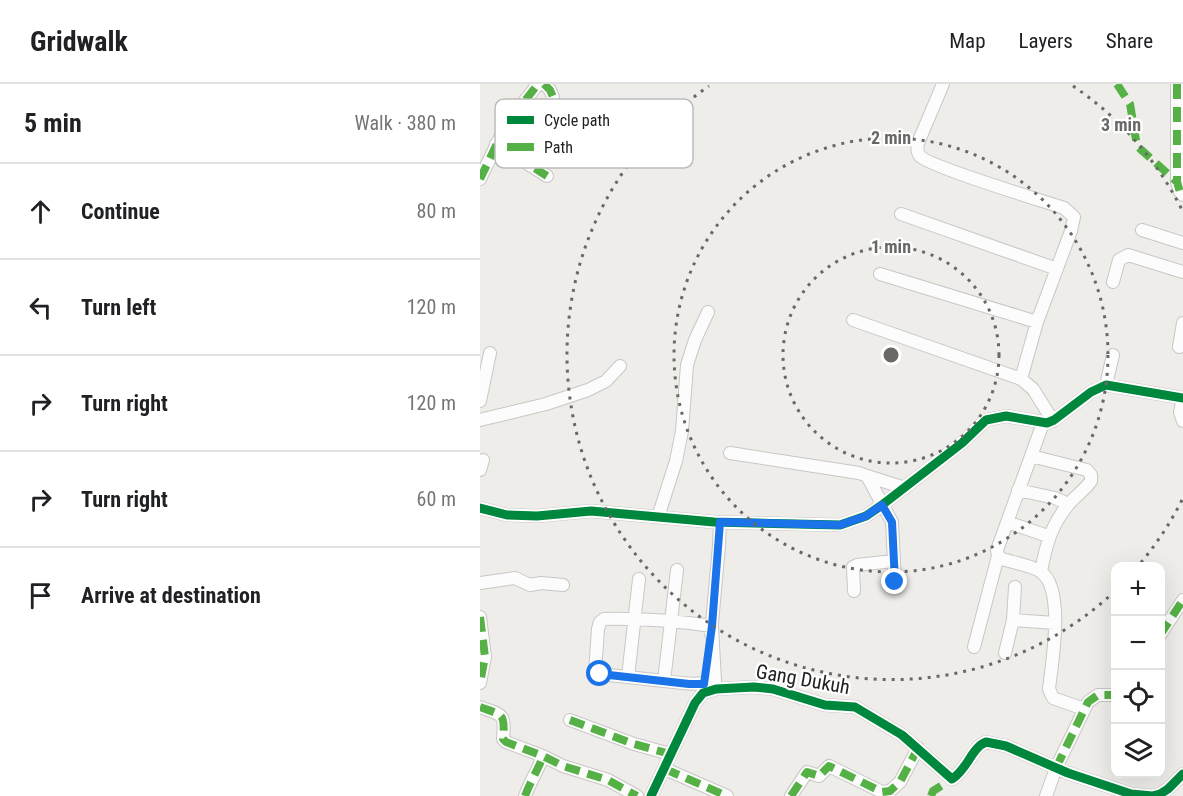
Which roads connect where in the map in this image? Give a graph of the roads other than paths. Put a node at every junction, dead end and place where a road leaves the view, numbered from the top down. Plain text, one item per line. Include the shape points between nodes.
1 (538, 84) edge
2 (544, 84) edge
3 (944, 84) edge
4 (1177, 84) edge
5 (553, 97) dead end
6 (526, 99) edge
7 (495, 146) edge
8 (534, 168) edge
9 (547, 176) dead end
10 (480, 179) edge
11 (1183, 195) edge
12 (901, 214) dead end
13 (1142, 230) dead end
14 (1183, 243) edge
15 (1057, 269) junction
16 (1183, 272) edge
17 (880, 274) dead end
18 (1113, 282) dead end
19 (708, 312) dead end
20 (853, 320) dead end
21 (1037, 322) junction
22 (1183, 322) edge
23 (1179, 347) dead end
24 (490, 353) dead end
25 (1113, 355) dead end
26 (620, 366) dead end
27 (1022, 379) junction
28 (1106, 385) junction
29 (1183, 399) edge
30 (480, 400) edge
31 (480, 420) edge
32 (1183, 421) edge
33 (1048, 422) junction
34 (730, 453) dead end
35 (1031, 456) junction
36 (867, 476) junction
37 (906, 488) junction
38 (1018, 490) junction
39 (1068, 504) junction
40 (882, 505) junction
41 (480, 508) edge
42 (658, 517) junction
43 (717, 522) junction
44 (1007, 522) junction
45 (1048, 536) junction
46 (998, 556) junction
47 (893, 561) junction
48 (677, 570) dead end
49 (1041, 571) junction
50 (639, 579) dead end
51 (895, 582) dead end
52 (480, 583) edge
53 (563, 585) dead end
54 (1015, 587) dead end
55 (854, 591) dead end
56 (1183, 600) edge
57 (480, 616) edge
58 (635, 618) junction
59 (1013, 620) junction
60 (672, 621) junction
61 (1055, 623) junction
62 (712, 626) junction
63 (1165, 629) edge
64 (974, 647) dead end
65 (1005, 653) dead end
66 (628, 677) junction
67 (664, 681) junction
68 (480, 683) edge
69 (1111, 695) edge
70 (480, 707) edge
71 (1084, 709) junction
72 (570, 720) dead end
73 (918, 748) junction
74 (670, 754) junction
75 (543, 756) junction
76 (1056, 768) junction
77 (665, 769) junction
78 (1183, 774) edge
79 (525, 796) edge
80 (637, 796) edge
81 (651, 796) edge
82 (727, 796) edge
83 (791, 796) edge
84 (1046, 796) edge

1 - 6 street
2 - 5 street
3 - 15 street via 918,142 918,154 943,167 1070,211 1074,219
4 - 11 street via 1178,182
7 - 10 street
8 - 9 street
12 - 15 street
13 - 14 street
15 - 21 street
16 - 18 street via 1128,255 1119,260
17 - 21 street
19 - 42 street via 687,365 682,431
20 - 27 street
21 - 27 street
22 - 23 street
24 - 30 street
25 - 28 street
26 - 31 street via 606,381 588,390
27 - 33 street via 1033,389
28 - 29 street
28 - 33 street
29 - 32 street
33 - 35 street
33 - 37 street via 1006,416 986,420
34 - 36 street
35 - 38 street
35 - 39 street via 1087,470 1091,475 1092,481
36 - 37 street
36 - 40 street
37 - 40 street
38 - 39 street
38 - 44 street
39 - 45 street
40 - 43 street via 866,516 840,525
40 - 47 street via 892,522
41 - 42 street via 507,515 591,511
42 - 43 street
43 - 62 street
44 - 45 street
44 - 46 street
45 - 49 street
46 - 49 street
46 - 64 street
47 - 51 street
47 - 55 street via 853,567
48 - 60 street
49 - 61 street via 1055,602
50 - 58 street
52 - 53 street via 511,578 531,585
54 - 59 street
56 - 63 street
57 - 68 street via 484,657
58 - 60 street
58 - 66 street
58 - 66 street via 604,619 598,629 595,672
59 - 61 street
59 - 65 street
60 - 62 street
60 - 67 street
61 - 71 street via 1049,689 1053,698
62 - 67 street via 716,681
66 - 67 street
69 - 71 street via 1098,695
70 - 75 street via 503,717 504,741
71 - 76 street
72 - 74 street
73 - 74 street, Gang Dukuh via 855,707 825,705 773,688 754,687 716,688 699,697
73 - 76 street, Gang Dukuh via 952,779 965,767 977,746 986,741
73 - 83 street via 900,782 890,791 882,792 829,766 818,777 807,772
74 - 77 street, Gang Dukuh
75 - 79 street
75 - 80 street via 608,780
76 - 78 street via 1140,796 1160,794
76 - 84 street
77 - 81 street, Gang Dukuh
77 - 82 street

